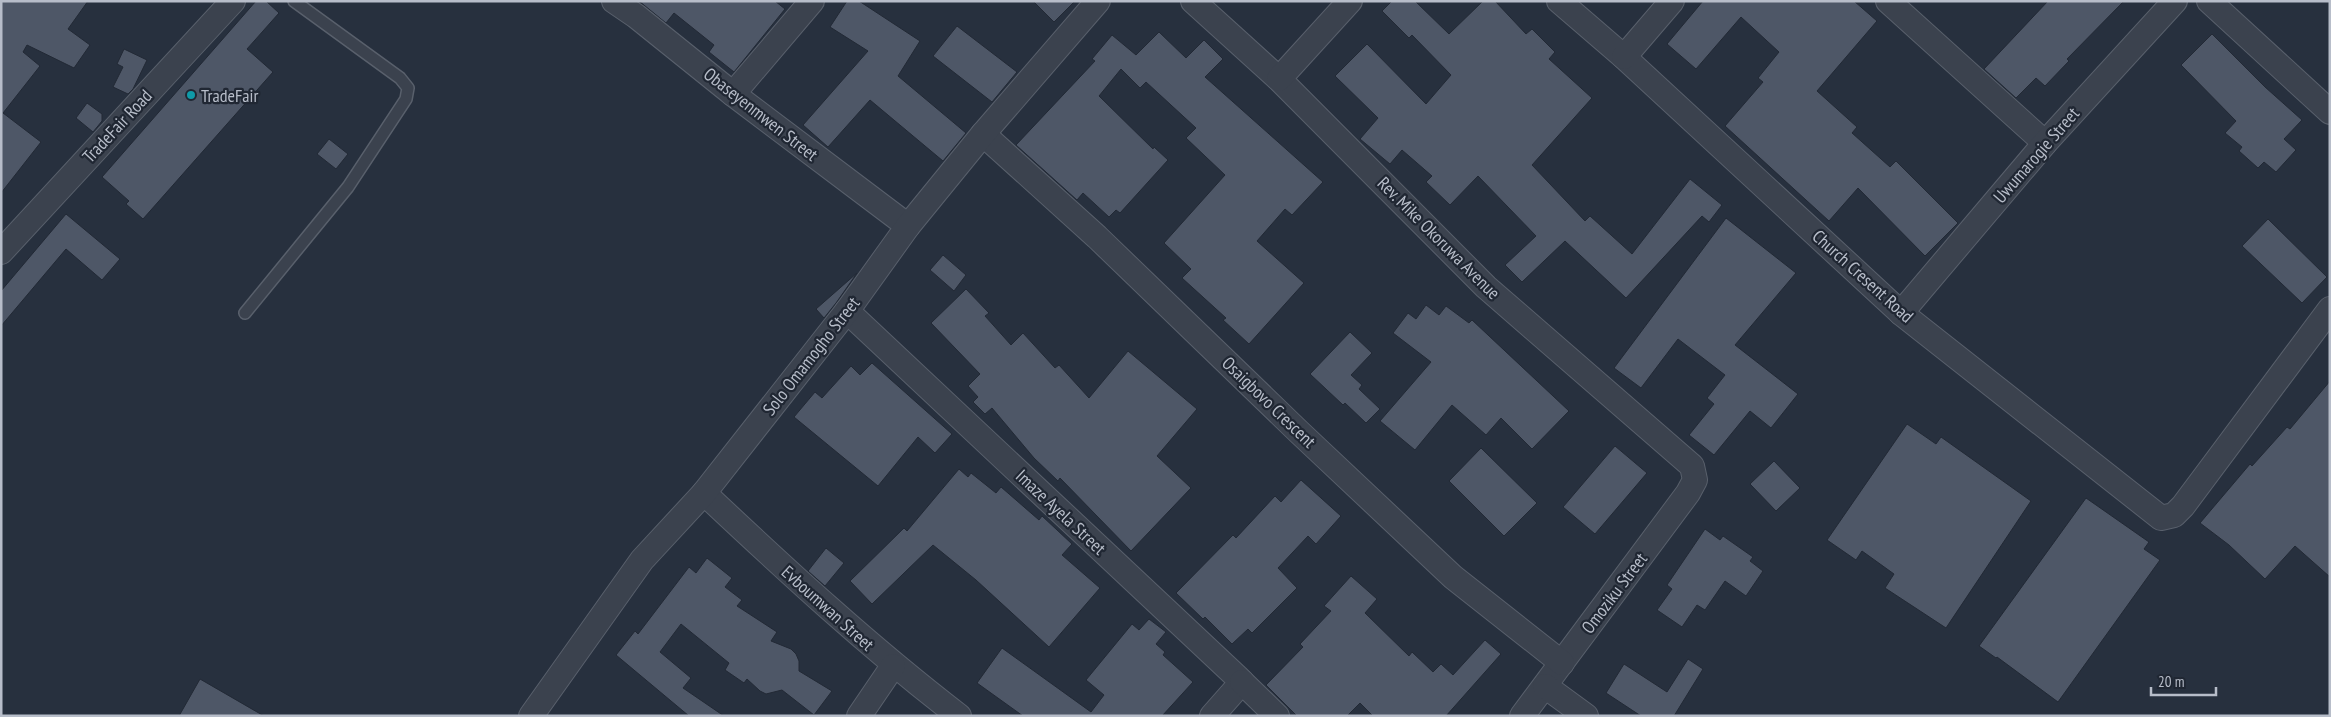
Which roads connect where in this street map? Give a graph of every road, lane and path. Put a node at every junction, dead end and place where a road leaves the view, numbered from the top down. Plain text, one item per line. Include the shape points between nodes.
1 (233, 1) edge
2 (294, 1) edge
3 (614, 1) edge
4 (812, 1) edge
5 (1098, 1) edge
6 (1193, 1) edge
7 (1350, 1) edge
8 (1559, 1) edge
9 (1672, 1) edge
10 (1888, 1) edge
11 (2175, 1) edge
12 (2209, 1) edge
13 (1624, 57) junction
14 (1279, 79) junction
15 (733, 94) junction
16 (2330, 112) edge
17 (983, 134) junction
18 (2045, 142) junction
19 (908, 226) junction
20 (1, 252) edge
21 (2330, 309) edge
22 (847, 311) junction
23 (245, 313) dead end
24 (1901, 313) junction
25 (1692, 466) joint
26 (704, 493) junction
27 (1562, 663) junction
28 (893, 666) junction
29 (1242, 682) junction
30 (1544, 686) junction
31 (531, 716) edge
32 (858, 716) edge
33 (959, 716) edge
34 (1212, 716) edge
35 (1277, 716) edge
36 (1522, 716) edge
37 (1586, 716) edge

1 - 20 street, TradeFair Road
2 - 23 lane via 400,78 408,88 406,99 348,187
3 - 15 street, Obaseyenmwen Street
4 - 15 street
5 - 17 street, Solo Omamogho Street
6 - 14 street, Rev. Mike Okoruwa Avenue
7 - 14 street
8 - 13 street, Church Cresent Road
9 - 13 street
10 - 18 street
11 - 18 street, Uwumarogie Street
12 - 16 street
13 - 24 street, Church Cresent Road
14 - 25 street, Rev. Mike Okoruwa Avenue via 1486,287
15 - 19 street, Obaseyenmwen Street
17 - 19 street, Solo Omamogho Street
17 - 27 street, Osaigbovo Crescent via 1097,237 1454,577
18 - 24 street, Uwumarogie Street
19 - 22 street, Solo Omamogho Street
21 - 24 street, Church Cresent Road via 2183,506 2174,515 2161,518
22 - 26 street, Solo Omamogho Street
22 - 29 street, Imaze Ayela Street
25 - 27 street, Omoziku Street via 1694,480 1688,494
26 - 28 street, Evboumwan Street
26 - 31 street, Solo Omamogho Street via 642,560
27 - 30 street, Omoziku Street
28 - 32 street
28 - 33 street, Evboumwan Street
29 - 34 street
29 - 35 street, Imaze Ayela Street
30 - 36 street, Omoziku Street
30 - 37 street

